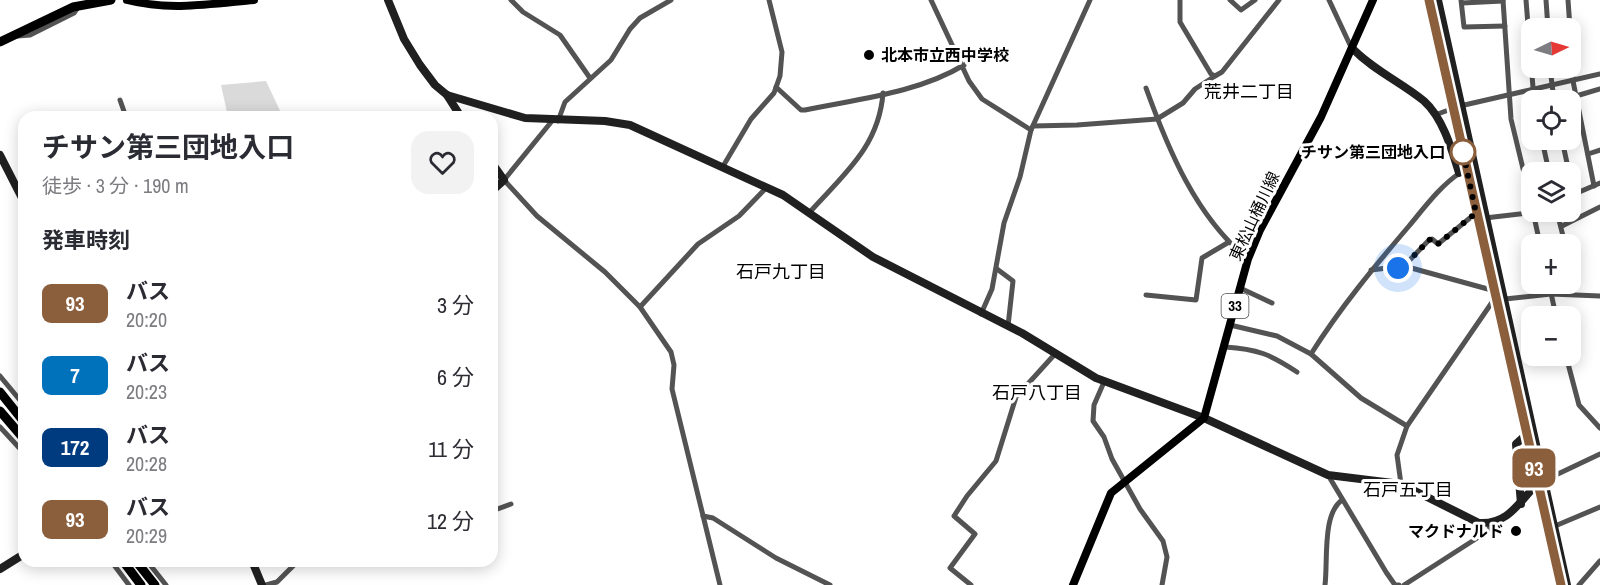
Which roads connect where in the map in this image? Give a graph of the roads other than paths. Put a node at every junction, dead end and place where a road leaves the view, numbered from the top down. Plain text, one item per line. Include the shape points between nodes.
1 (111, 0) edge
2 (127, 0) edge
3 (254, 0) edge
4 (388, 0) edge
5 (511, 0) edge
6 (671, 0) edge
7 (769, 0) edge
8 (930, 0) edge
9 (1090, 0) edge
10 (1180, 0) edge
11 (1230, 0) edge
12 (1255, 0) edge
13 (1280, 0) edge
14 (1329, 0) edge
15 (1373, 0) edge
16 (1429, 0) edge
17 (1438, 0) edge
18 (1503, 0) edge
19 (1526, 0) edge
20 (1546, 0) edge
21 (1568, 0) edge
22 (1461, 2) edge
23 (1547, 18) edge
24 (1569, 18) edge
25 (1505, 26) junction
26 (0, 42) edge
27 (1352, 48) junction
28 (964, 65) junction
29 (1600, 74) edge
30 (1215, 76) junction
31 (590, 78) junction
32 (1551, 78) edge
33 (1573, 78) edge
34 (1573, 81) junction
35 (1551, 86) junction
36 (776, 87) junction
37 (1146, 88) dead end
38 (1600, 89) edge
39 (1531, 90) joint
40 (1552, 90) edge
41 (1575, 90) edge
42 (1521, 92) edge
43 (883, 93) junction
44 (447, 95) junction
45 (1510, 95) junction
46 (1581, 95) edge
47 (120, 100) dead end
48 (1457, 107) junction
49 (124, 111) edge
50 (457, 111) edge
51 (1434, 114) junction
52 (1157, 119) junction
53 (1581, 120) edge
54 (555, 121) junction
55 (1032, 128) junction
56 (1600, 150) edge
57 (1588, 154) junction
58 (0, 155) edge
59 (1521, 162) edge
60 (722, 169) junction
61 (498, 172) edge
62 (1463, 172) junction
63 (504, 180) junction
64 (1600, 183) edge
65 (498, 185) edge
66 (1594, 186) junction
67 (767, 188) junction
68 (18, 190) edge
69 (1581, 192) edge
70 (1600, 207) edge
71 (1521, 212) edge
72 (809, 213) junction
73 (1480, 217) junction
74 (1561, 222) edge
75 (1562, 226) junction
76 (1563, 234) edge
77 (1229, 242) junction
78 (1248, 259) junction
79 (1404, 266) junction
80 (997, 269) junction
81 (1371, 270) junction
82 (1240, 288) junction
83 (1503, 289) junction
84 (1551, 294) junction
85 (1146, 295) dead end
86 (1494, 295) junction
87 (1600, 296) edge
88 (1505, 299) junction
89 (1272, 303) dead end
90 (1554, 306) edge
91 (640, 307) junction
92 (981, 314) junction
93 (1230, 325) junction
94 (1008, 326) junction
95 (1225, 347) junction
96 (1055, 354) junction
97 (1311, 354) junction
98 (1569, 366) edge
99 (1297, 372) dead end
100 (0, 376) edge
101 (1104, 382) junction
102 (0, 394) edge
103 (18, 398) edge
104 (0, 411) edge
105 (18, 416) edge
106 (1204, 418) junction
107 (1407, 426) junction
108 (0, 427) edge
109 (1600, 428) edge
110 (18, 432) edge
111 (1527, 434) junction
112 (18, 446) edge
113 (1600, 454) edge
114 (1328, 475) junction
115 (1124, 480) junction
116 (1541, 482) junction
117 (1401, 484) junction
118 (1342, 500) junction
119 (511, 504) dead end
120 (1521, 504) junction
121 (1600, 507) edge
122 (498, 509) edge
123 (703, 516) junction
124 (1491, 524) junction
125 (1555, 526) junction
126 (18, 558) edge
127 (1600, 561) edge
128 (116, 567) edge
129 (128, 567) edge
130 (141, 567) edge
131 (152, 567) edge
132 (255, 567) edge
133 (292, 567) edge
134 (0, 569) edge
135 (1416, 578) junction
136 (129, 585) edge
137 (141, 585) edge
138 (155, 585) edge
139 (166, 585) edge
140 (264, 585) edge
141 (720, 585) edge
142 (830, 585) edge
143 (971, 585) edge
144 (1073, 585) edge
145 (1162, 585) edge
146 (1325, 585) edge
147 (1399, 585) edge
148 (1404, 585) edge
149 (1419, 585) edge
150 (1561, 585) edge
151 (1567, 585) edge
152 (1579, 585) edge

1 - 26 highway via 78,6
2 - 3 main road via 180,7
4 - 44 street via 420,65
5 - 31 street via 560,35
6 - 31 street via 640,18 611,60
7 - 36 street via 782,52
8 - 28 street
9 - 55 street
10 - 30 street via 1180,22
11 - 12 street via 1241,10
13 - 30 street
14 - 27 street
15 - 27 main road, 東松山桶川線 / 33
16 - 48 street
17 - 48 street
18 - 22 street
18 - 25 street
19 - 39 street
20 - 23 street
21 - 24 street
22 - 25 street via 1464,27
25 - 45 street
27 - 51 street via 1364,61 1425,102
27 - 78 main road, 東松山桶川線 / 33
28 - 43 street
28 - 55 street via 969,81 982,99
29 - 34 street
30 - 52 street
31 - 54 street via 565,102
32 - 35 street
33 - 34 street
34 - 35 street
34 - 41 street
35 - 39 street
35 - 40 street
36 - 43 street via 801,110
36 - 60 street via 751,119
37 - 52 street
38 - 46 street
42 - 45 street
43 - 72 street via 882,108 866,150
44 - 50 street
44 - 54 street via 525,118
45 - 48 street
45 - 59 street via 1511,119
47 - 49 street
48 - 51 street
48 - 62 street
48 - 73 street
51 - 62 street
52 - 55 street
52 - 77 street via 1189,185
53 - 57 street
54 - 60 street via 630,125
54 - 63 street
55 - 80 street via 1004,223
56 - 57 street
57 - 66 street
58 - 68 street
60 - 67 street
61 - 63 street
62 - 73 street
62 - 81 street
63 - 65 street
63 - 91 street via 537,216 605,272
64 - 66 street
66 - 69 street
67 - 72 street
67 - 91 street via 740,216 698,244
70 - 75 street
71 - 73 street
72 - 92 street via 873,257
73 - 79 street via 1438,244 1429,240
73 - 83 street
73 - 86 street
74 - 75 street
75 - 76 street
77 - 78 street
77 - 85 street via 1202,258 1197,300
78 - 82 main road, 東松山桶川線 / 33
79 - 81 street
79 - 86 street
80 - 92 street
80 - 94 street via 1013,281
81 - 97 street
82 - 89 street
82 - 93 main road, 東松山桶川線 / 33
83 - 86 street
83 - 88 street
84 - 87 street
84 - 88 street
84 - 90 street
86 - 107 street
86 - 111 street
88 - 116 street
91 - 123 street via 671,352 672,389
92 - 94 street
93 - 95 main road, 東松山桶川線 / 33
93 - 97 street via 1277,336
94 - 96 street
95 - 99 street via 1255,349
95 - 106 main road, 東松山桶川線 / 33
96 - 101 street
96 - 143 street via 1016,397 996,461 954,516 975,534 950,568
97 - 107 street via 1361,398
98 - 109 street via 1579,405
100 - 103 street
101 - 106 street
101 - 115 street via 1094,405 1093,421
102 - 105 highway
104 - 110 highway
106 - 114 street
106 - 115 main road
107 - 117 street via 1397,455
108 - 112 street
111 - 116 street
111 - 120 street via 1516,444
113 - 116 street
114 - 117 street
114 - 118 street
115 - 144 main road via 1103,507
115 - 145 street via 1163,541 1167,556
116 - 120 street
116 - 125 street
116 - 150 street
117 - 124 street via 1479,523
118 - 146 street via 1333,506 1329,519
118 - 147 street
119 - 122 street
120 - 124 street
121 - 125 street
123 - 141 street
123 - 142 street via 713,518 776,558
124 - 135 street via 1488,531
125 - 151 street
126 - 134 street
127 - 152 street
128 - 136 street
129 - 137 highway
130 - 138 highway
131 - 139 street
132 - 140 street
133 - 140 street via 277,582
135 - 148 street
135 - 149 street

